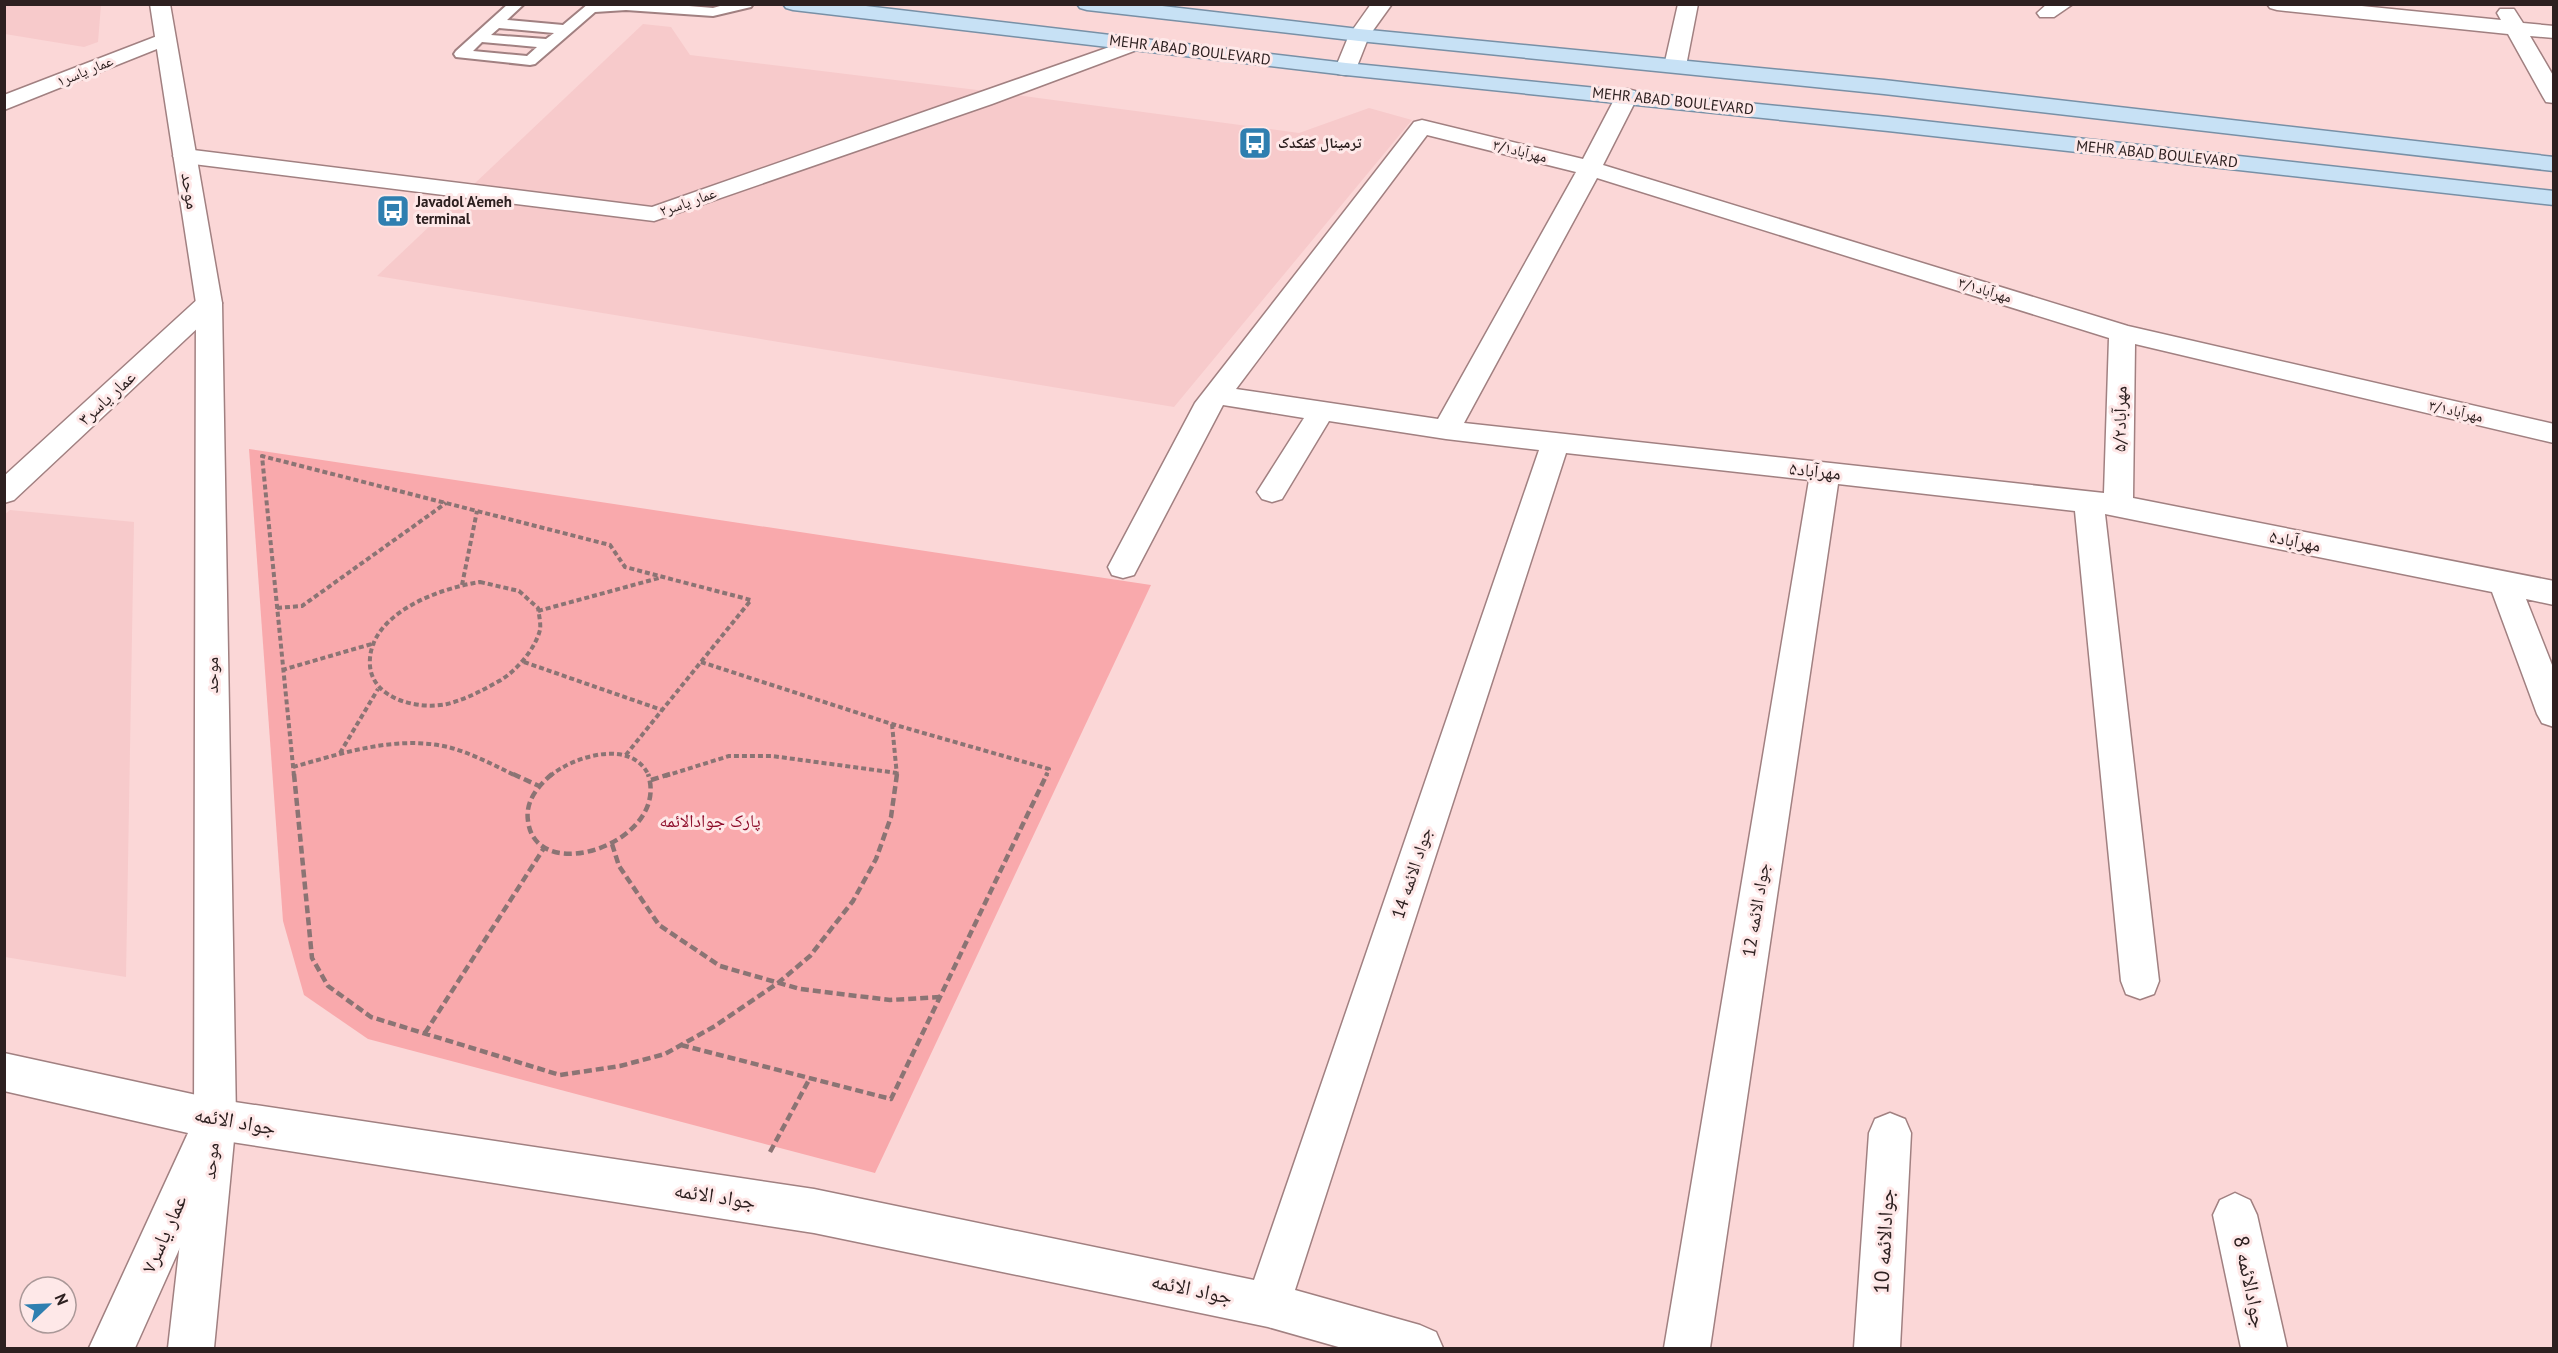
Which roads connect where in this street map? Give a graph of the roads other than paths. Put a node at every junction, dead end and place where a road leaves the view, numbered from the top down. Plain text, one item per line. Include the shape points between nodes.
1 (160, 4) edge
2 (746, 4) edge
3 (793, 4) edge
4 (1086, 4) edge
5 (1382, 4) edge
6 (1688, 4) edge
7 (2277, 4) edge
8 (2304, 6) edge
9 (514, 7) edge
10 (1161, 8) edge
11 (534, 12) dead end
12 (557, 15) dead end
13 (580, 17) junction
14 (2510, 18) edge
15 (496, 23) junction
16 (566, 30) junction
17 (2553, 32) edge
18 (1359, 35) junction
19 (480, 38) junction
20 (165, 39) junction
21 (550, 44) junction
22 (1135, 44) junction
23 (1675, 66) junction
24 (1346, 69) junction
25 (1627, 96) junction
26 (2553, 97) edge
27 (4, 103) edge
28 (185, 156) junction
29 (2553, 164) edge
30 (1590, 168) junction
31 (2552, 199) edge
32 (209, 303) junction
33 (2121, 333) junction
34 (1216, 395) junction
35 (1321, 412) junction
36 (1446, 430) junction
37 (2553, 434) edge
38 (1556, 441) junction
39 (1825, 472) junction
40 (1272, 492) dead end
41 (4, 493) edge
42 (2104, 503) junction
43 (1123, 567) dead end
44 (2504, 583) junction
45 (2553, 593) edge
46 (2553, 714) edge
47 (2140, 981) dead end
48 (4, 1072) edge
49 (215, 1119) junction
50 (1890, 1133) dead end
51 (2235, 1215) dead end
52 (1268, 1305) junction
53 (112, 1348) edge
54 (191, 1348) edge
55 (1420, 1348) edge
56 (1687, 1348) edge
57 (1877, 1348) edge
58 (2264, 1348) edge

1 - 20 street, موحد
2 - 13 lane via 714,12 626,6 591,8
3 - 22 main road, MEHR ABAD BOULEVARD
4 - 10 main road, MEHR ABAD BOULEVARD
5 - 18 street
6 - 23 street
7 - 8 street
8 - 14 street
9 - 11 lane
9 - 15 lane
10 - 18 main road, MEHR ABAD BOULEVARD
12 - 13 lane
13 - 16 lane
14 - 17 street
14 - 26 street
15 - 16 lane
15 - 19 lane
16 - 21 lane
18 - 23 main road, MEHR ABAD BOULEVARD
18 - 24 street
19 - 21 lane
19 - 21 lane via 461,54 530,61
20 - 27 street, عمار یاسر۱
20 - 28 street, موحد
22 - 24 main road, MEHR ABAD BOULEVARD
22 - 28 street, عمار یاسر۲ via 654,214
23 - 29 main road, MEHR ABAD BOULEVARD
24 - 25 main road, MEHR ABAD BOULEVARD
25 - 30 street
25 - 31 main road, MEHR ABAD BOULEVARD
28 - 32 street, موحد
30 - 33 street, مهرآباد۳/۱
30 - 34 street, مهرآباد۳/۱ via 1422,127
30 - 36 street
32 - 41 street, عمار یاسر۳
32 - 49 street, موحد
33 - 37 street, مهرآباد۳/۱
33 - 42 street, مهرآباد۵/۲
34 - 35 street, مهرآباد۵
34 - 43 street
35 - 36 street, مهرآباد۵
35 - 40 street
36 - 38 street, مهرآباد۵
38 - 39 street, مهرآباد۵
38 - 52 street, جواد الائمه 14
39 - 42 street, مهرآباد۵
39 - 56 street, جواد الائمه 12
42 - 44 street, مهرآباد۵
42 - 47 street, مهرآباد۵/۲
44 - 45 street, مهرآباد۵
44 - 46 street
48 - 49 street, جواد الائمه
49 - 52 street, جواد الائمه via 814,1211
49 - 53 street, عمار یاسر۷
49 - 54 street, موحد
50 - 57 street, جوادالائمه 10
51 - 58 street, جوادالائمه 8
52 - 55 street, جواد الائمه

